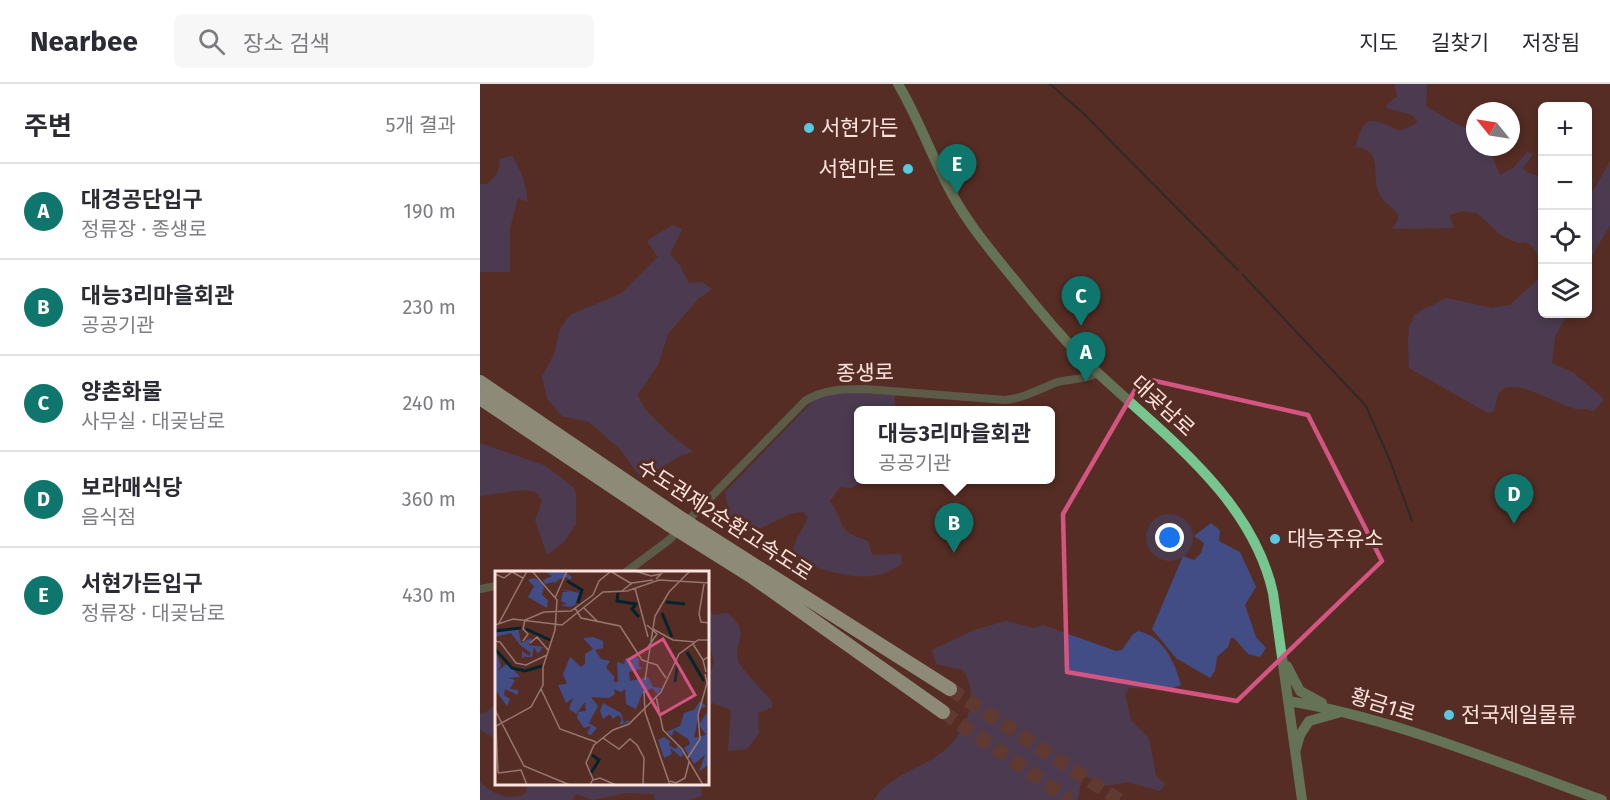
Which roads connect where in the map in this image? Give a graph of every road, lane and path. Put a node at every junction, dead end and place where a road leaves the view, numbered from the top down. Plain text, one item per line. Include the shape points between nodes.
1 (898, 84) edge
2 (1097, 373) junction
3 (480, 382) edge
4 (480, 398) edge
5 (670, 519) junction
6 (695, 535) junction
7 (627, 571) edge
8 (495, 586) edge
9 (480, 589) edge
10 (1283, 656) junction
11 (950, 689) tunnel mouth
12 (1288, 701) junction
13 (943, 712) tunnel mouth
14 (1341, 712) junction
15 (1295, 755) junction
16 (1302, 800) edge
17 (1602, 800) edge

1 - 2 street, 대곶남로 via 964,214 1040,311
2 - 7 street, 종생로 via 1005,400 865,389 815,395 669,540
2 - 10 street, 대곶남로 via 1175,442 1242,521 1267,570
3 - 5 highway, 수도권제2순환고속도로
4 - 5 highway, 수도권제2순환고속도로
5 - 6 highway, 수도권제2순환고속도로, bridge
6 - 11 highway, 수도권제2순환고속도로
6 - 13 highway, 수도권제2순환고속도로
8 - 9 street
10 - 12 street, 대곶남로
10 - 14 street via 1300,691
12 - 14 street, 황금1로
12 - 15 street, 대곶남로
14 - 15 street via 1309,721
14 - 17 street, 황금1로
15 - 16 street, 대곶남로

